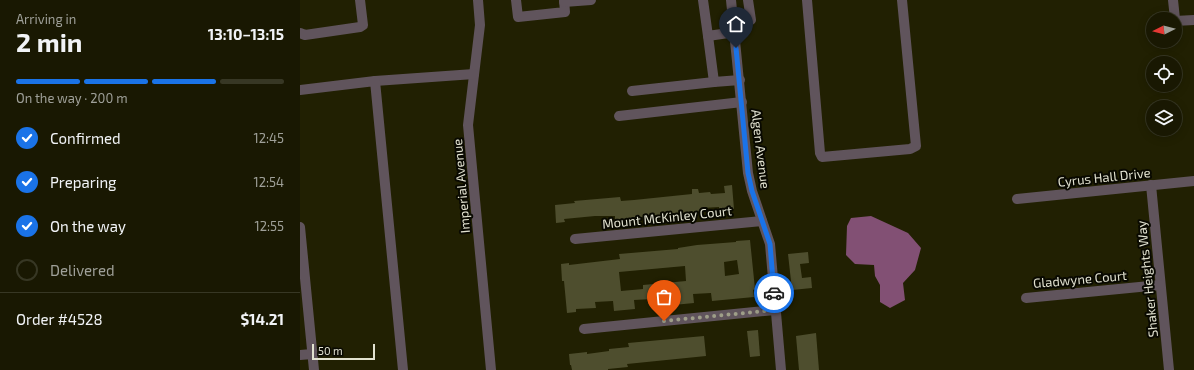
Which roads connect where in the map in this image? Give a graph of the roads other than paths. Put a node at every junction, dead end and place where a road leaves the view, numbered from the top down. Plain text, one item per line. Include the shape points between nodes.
1 (360, 0) edge
2 (478, 0) edge
3 (516, 0) edge
4 (591, 0) edge
5 (703, 0) edge
6 (731, 0) edge
7 (748, 0) edge
8 (806, 0) edge
9 (902, 0) edge
10 (1173, 0) edge
11 (564, 1) edge
12 (1174, 12) edge
13 (1194, 20) edge
14 (1182, 21) edge
15 (734, 27) junction
16 (300, 34) edge
17 (708, 36) junction
18 (474, 74) junction
19 (740, 80) junction
20 (375, 81) junction
21 (714, 82) junction
22 (300, 90) edge
23 (632, 91) dead end
24 (742, 102) junction
25 (620, 116) dead end
26 (1194, 181) edge
27 (1151, 185) junction
28 (1017, 199) dead end
29 (762, 221) junction
30 (300, 229) edge
31 (575, 239) dead end
32 (1160, 285) junction
33 (303, 298) edge
34 (1026, 298) dead end
35 (775, 310) junction
36 (584, 329) dead end
37 (312, 354) junction
38 (300, 355) edge
39 (314, 370) edge
40 (403, 370) edge
41 (491, 370) edge
42 (782, 370) edge
43 (1169, 370) edge

1 - 16 street via 360,27
2 - 18 street, Imperial Avenue via 480,25
3 - 11 street via 518,17 565,12
4 - 11 street
5 - 17 street
6 - 15 street, Algen Avenue
7 - 15 street via 751,20
8 - 9 street via 822,157 910,149 916,146
10 - 12 street
13 - 14 street
15 - 17 street
15 - 19 street, Algen Avenue
17 - 21 street
18 - 20 street
18 - 41 street, Imperial Avenue via 468,125
19 - 21 street
19 - 24 street, Algen Avenue
20 - 22 street
20 - 40 street
21 - 23 street
24 - 25 street
24 - 29 street, Algen Avenue via 748,173
26 - 27 street, Cyrus Hall Drive
27 - 28 street, Cyrus Hall Drive
27 - 32 street, Shaker Heights Way
29 - 31 street, Mount McKinley Court
29 - 35 street, Algen Avenue via 770,244
30 - 33 street
32 - 34 street, Gladwyne Court
32 - 43 street, Shaker Heights Way
33 - 37 street
35 - 36 street
35 - 42 street, Algen Avenue
37 - 38 street
37 - 39 street

